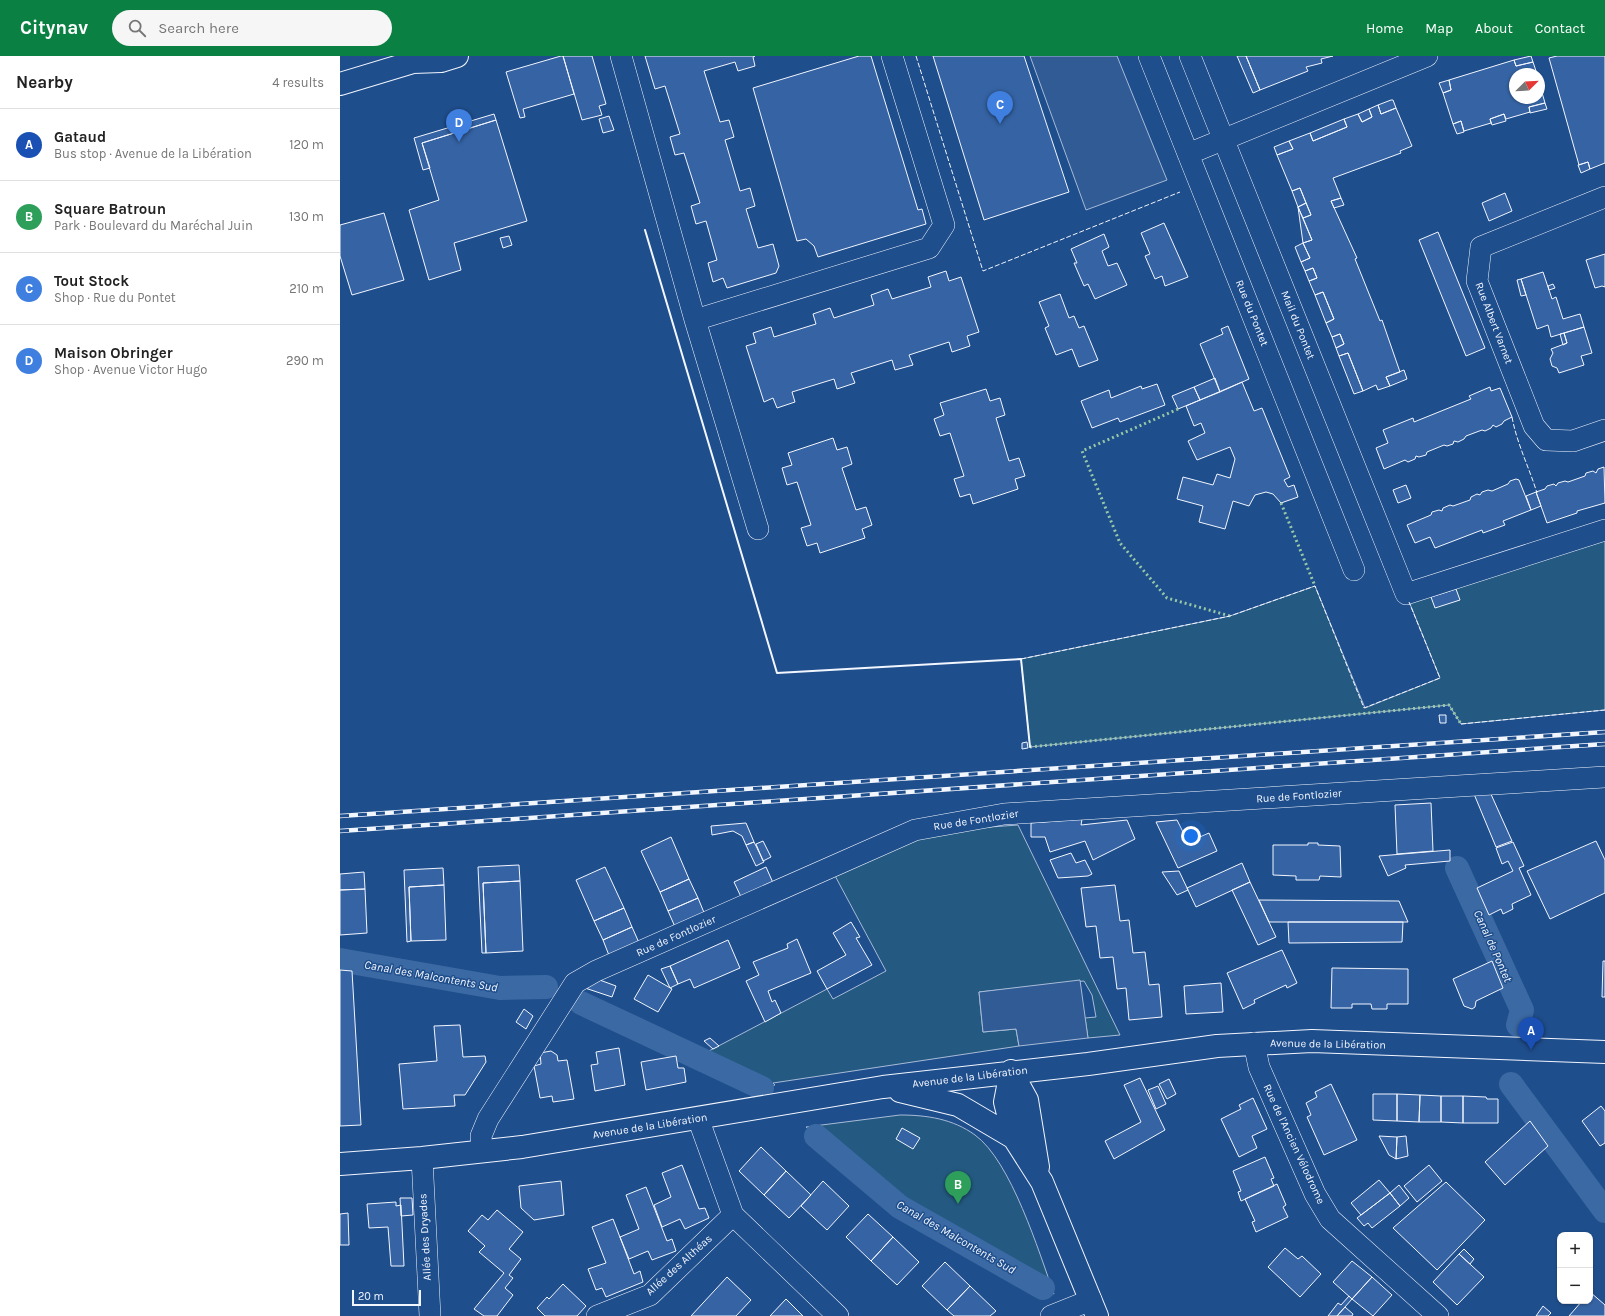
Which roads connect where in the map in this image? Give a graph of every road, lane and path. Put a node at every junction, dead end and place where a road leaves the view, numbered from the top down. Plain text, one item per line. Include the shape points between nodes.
1 (457, 56) edge
2 (621, 56) edge
3 (892, 56) edge
4 (1149, 56) edge
5 (1190, 56) edge
6 (1427, 56) edge
7 (420, 59) edge
8 (340, 84) edge
9 (1223, 139) junction
10 (1188, 154) junction
11 (1605, 197) edge
12 (695, 320) junction
13 (1605, 430) edge
14 (758, 529) dead end
15 (1605, 530) edge
16 (1354, 570) dead end
17 (1605, 777) edge
18 (1254, 1043) junction
19 (1605, 1052) edge
20 (1011, 1071) junction
21 (883, 1087) junction
22 (698, 1118) junction
23 (1014, 1138) junction
24 (482, 1151) junction
25 (422, 1158) junction
26 (340, 1164) edge
27 (1042, 1182) junction
28 (733, 1215) junction
29 (1094, 1308) edge
30 (430, 1316) edge
31 (597, 1316) edge
32 (838, 1316) edge
33 (1051, 1316) edge
34 (1438, 1316) edge

1 - 7 main road via 441,61
2 - 12 street
3 - 12 street via 944,225 929,248
4 - 10 street, Rue du Pontet
5 - 9 street, Mail du Pontet
6 - 9 street
7 - 8 main road
9 - 10 street
9 - 15 street, Mail du Pontet via 1406,594
10 - 16 street, Rue du Pontet
11 - 13 street, Rue Albert Varnet via 1480,247 1477,281 1534,426 1546,440 1572,441
12 - 14 street
17 - 24 street, Rue de Fontlozier via 1004,814 915,830 610,965 575,983 488,1118 482,1136
18 - 19 main road, Avenue de la Libération via 1312,1041
18 - 20 main road, Avenue de la Libération
18 - 34 street, Rue de l'Ancien Vélodrome via 1259,1067 1315,1194 1330,1219
20 - 21 main road, Avenue de la Libération
20 - 23 main road via 1005,1102
20 - 27 main road via 1027,1100
21 - 22 main road, Avenue de la Libération
21 - 23 main road via 958,1105
22 - 24 main road, Avenue de la Libération via 522,1147
22 - 28 street
23 - 27 main road
24 - 25 main road, Avenue de la Libération
25 - 26 main road, Avenue de la Libération
25 - 30 street, Allée des Dryades
27 - 29 main road
28 - 31 street, Allée des Althéas via 650,1295
28 - 32 street
29 - 33 street

